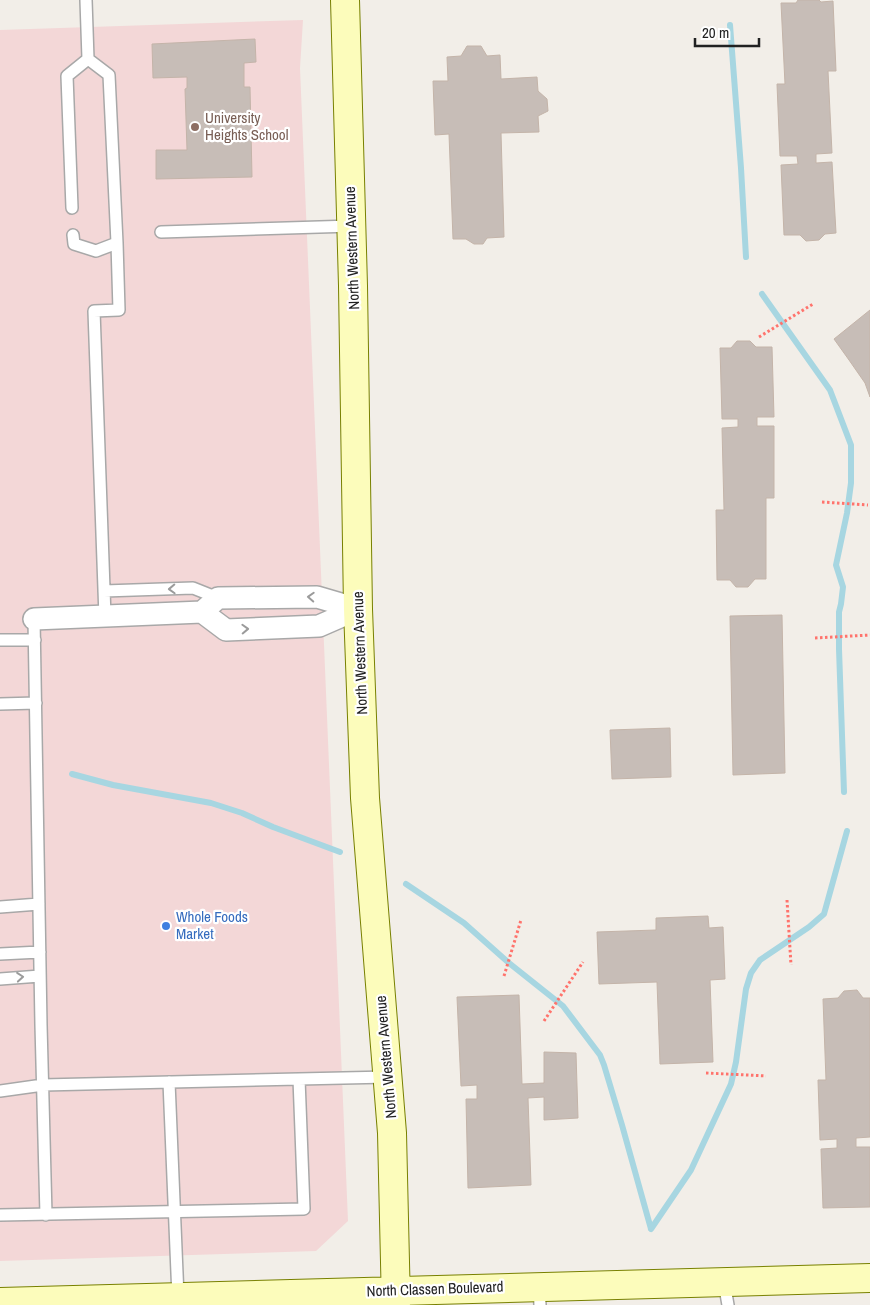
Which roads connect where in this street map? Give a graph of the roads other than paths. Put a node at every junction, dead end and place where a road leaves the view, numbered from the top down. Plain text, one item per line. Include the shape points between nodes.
1 (86, 0) edge
2 (345, 0) edge
3 (88, 58) junction
4 (72, 208) dead end
5 (352, 226) junction
6 (161, 232) dead end
7 (73, 234) dead end
8 (116, 243) junction
9 (104, 591) junction
10 (218, 598) junction
11 (358, 609) junction
12 (202, 612) junction
13 (105, 616) junction
14 (34, 629) junction
15 (0, 640) edge
16 (36, 703) junction
17 (0, 704) edge
18 (39, 904) junction
19 (0, 906) edge
20 (40, 952) junction
21 (0, 954) edge
22 (40, 976) junction
23 (0, 979) edge
24 (388, 1077) junction
25 (299, 1079) junction
26 (169, 1082) junction
27 (42, 1085) junction
28 (0, 1091) edge
29 (174, 1212) junction
30 (0, 1215) edge
31 (46, 1215) junction
32 (870, 1278) edge
33 (726, 1293) edge
34 (539, 1296) edge
35 (178, 1297) junction
36 (396, 1298) edge
37 (0, 1302) edge

1 - 3 lane
2 - 5 main road, North Western Avenue
3 - 4 lane via 67,76
3 - 8 lane via 109,75
5 - 6 lane
5 - 11 main road, North Western Avenue
7 - 8 lane via 74,244 96,251
8 - 9 lane via 119,310 94,311
10 -> 9 lane via 193,588
9 - 13 lane
11 -> 10 street via 317,597
10 - 12 street
12 -> 11 street via 226,630 319,626
11 - 24 main road, North Western Avenue via 365,798
12 - 13 street
13 - 14 street
14 - 15 lane
14 - 16 lane
16 - 17 lane
16 - 18 lane
18 - 19 lane
18 - 20 lane
20 - 21 lane
20 - 22 lane
23 -> 22 lane
22 - 27 lane
24 - 25 lane
24 - 36 main road, North Western Avenue
25 - 26 lane
25 - 29 lane via 304,1209
26 - 27 lane
26 - 29 lane
27 - 28 lane
27 - 31 lane
29 - 31 lane
29 - 35 lane
30 - 31 lane
32 - 33 main road, North Classen Boulevard
33 - 34 main road, North Classen Boulevard
34 - 36 main road, North Classen Boulevard
35 - 36 main road, North Classen Boulevard
35 - 37 main road, North Classen Boulevard

